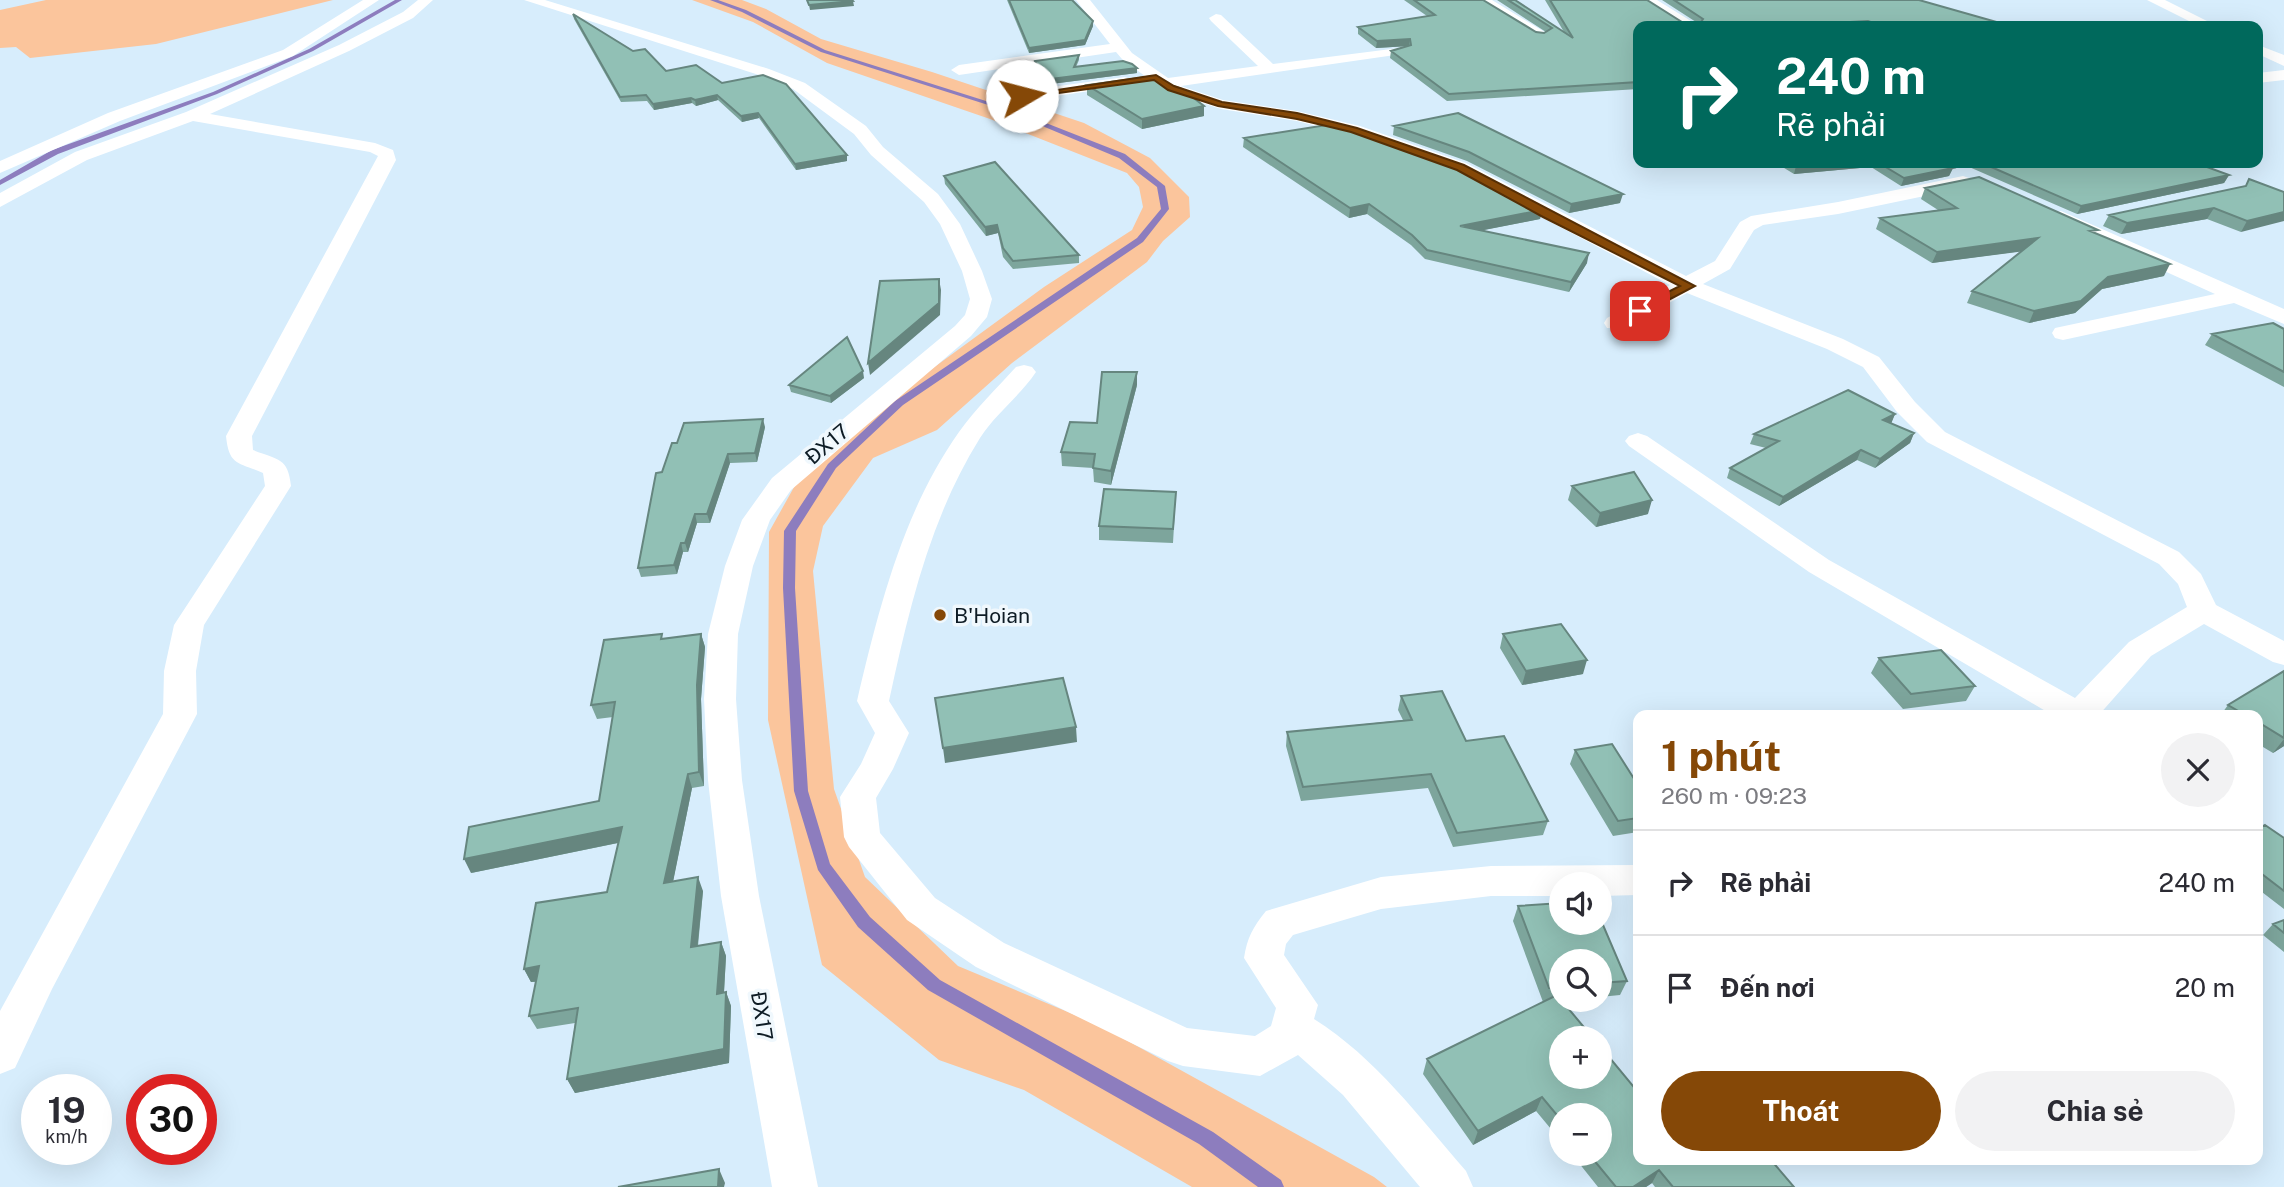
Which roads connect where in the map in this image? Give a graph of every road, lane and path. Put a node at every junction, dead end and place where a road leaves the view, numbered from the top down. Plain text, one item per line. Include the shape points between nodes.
1 (372, 0) edge
2 (426, 0) edge
3 (531, 0) edge
4 (1083, 0) edge
5 (1482, 0) edge
6 (1647, 0) edge
7 (2154, 0) edge
8 (1216, 18) dead end
9 (1683, 21) edge
10 (2199, 21) edge
11 (1541, 34) edge
12 (1120, 47) junction
13 (1402, 50) edge
14 (2263, 51) edge
15 (2284, 61) edge
16 (959, 69) dead end
17 (1270, 69) junction
18 (2284, 75) edge
19 (2263, 77) edge
20 (1160, 81) junction
21 (1022, 96) dead end
22 (192, 116) junction
23 (0, 168) edge
24 (1952, 168) edge
25 (0, 201) edge
26 (2038, 206) edge
27 (2101, 217) edge
28 (2075, 223) junction
29 (1689, 286) junction
30 (2284, 295) edge
31 (2241, 298) junction
32 (2284, 317) edge
33 (1615, 323) dead end
34 (2063, 333) dead end
35 (1024, 372) dead end
36 (1638, 441) dead end
37 (2203, 611) junction
38 (2284, 654) edge
39 (2068, 710) edge
40 (2084, 710) edge
41 (1633, 880) edge
42 (1292, 1028) junction
43 (0, 1054) edge
44 (795, 1187) edge
45 (1450, 1187) edge

1 - 23 street via 288,53 114,117
2 - 22 street via 408,15 344,48
3 - 44 street, ĐX17 via 781,78 822,102 860,130 931,198 950,224 981,299 976,317 963,331 781,484 756,520 739,566 723,634 720,699 738,883
4 - 12 street
5 - 11 street
6 - 9 street
7 - 10 street
8 - 17 street
12 - 16 street
12 - 20 street
13 - 17 street
14 - 15 street
17 - 20 street
18 - 19 street
20 - 21 street
20 - 29 street via 1221,104 1354,130 1460,167
22 - 25 street via 81,156
22 - 43 street via 375,148 387,154 387,160 239,436 241,454 276,470 278,486 189,625 180,671 180,715
24 - 29 street via 1977,179 1758,220 1747,226 1723,265
26 - 28 street
27 - 28 street
28 - 31 street
29 - 33 street
29 - 37 street via 1871,362 1936,437 2169,558 2191,581
30 - 31 street
31 - 32 street
31 - 34 street
35 - 42 street via 969,435 928,508 894,609 873,701 892,733 877,769 858,797 862,837 921,909 990,955 1183,1047 1260,1056 1290,1038
36 - 39 street via 1819,566
37 - 38 street
37 - 40 street via 2140,649
41 - 42 street via 1491,881 1381,893 1280,923 1267,938 1264,958 1297,1005
42 - 45 street via 1340,1062

